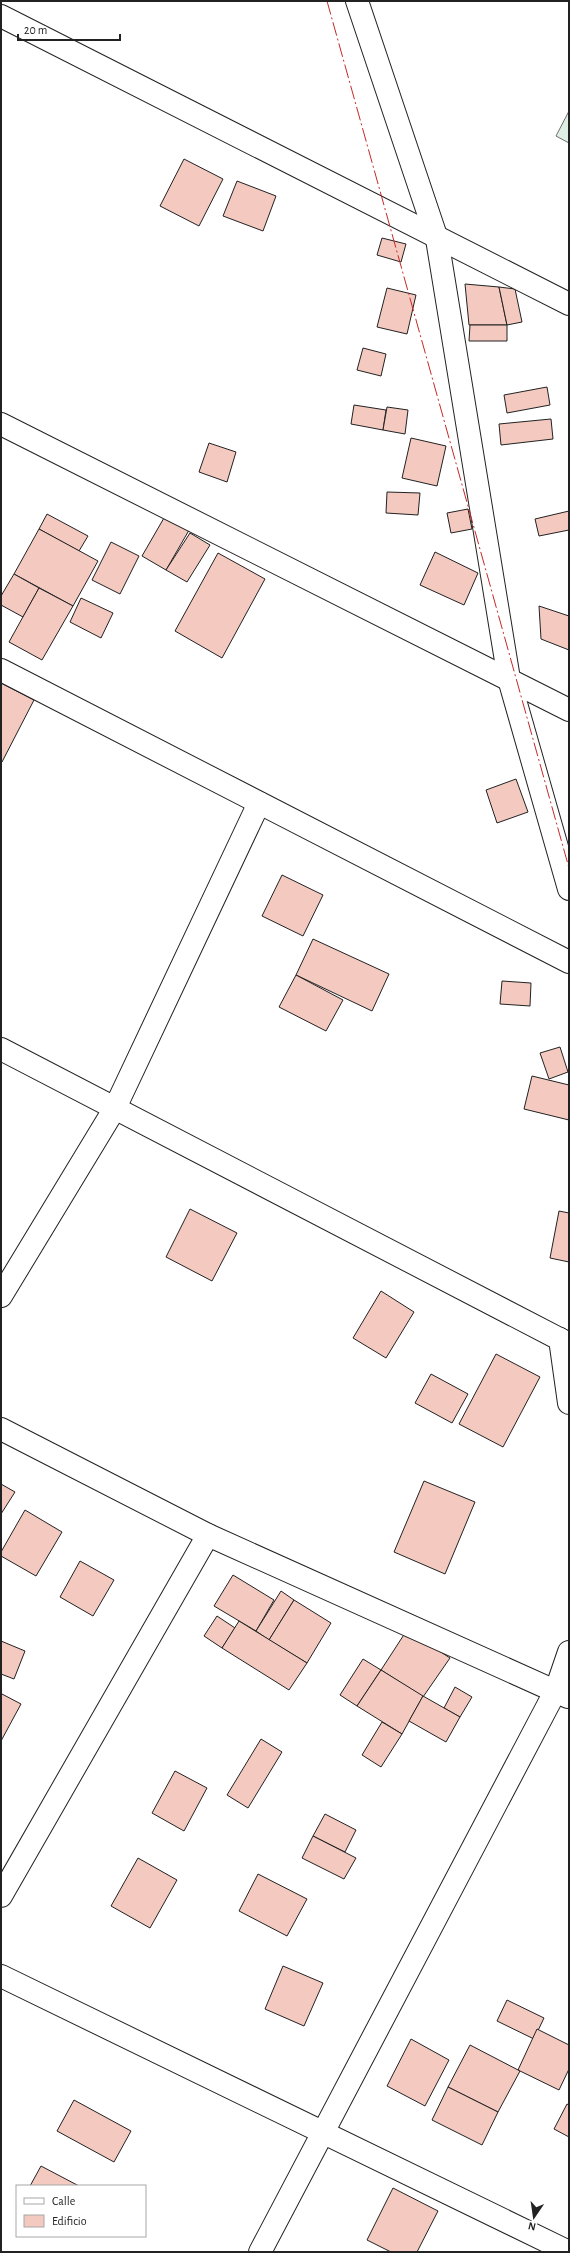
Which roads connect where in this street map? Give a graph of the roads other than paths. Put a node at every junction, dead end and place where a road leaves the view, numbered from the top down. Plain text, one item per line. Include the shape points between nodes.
1 (357, 1) edge
2 (1, 16) edge
3 (437, 239) junction
4 (569, 304) edge
5 (1, 424) edge
6 (1, 670) edge
7 (508, 679) junction
8 (569, 710) edge
9 (259, 802) junction
10 (569, 889) edge
11 (569, 962) edge
12 (1, 1049) edge
13 (115, 1108) junction
14 (1, 1296) edge
15 (564, 1341) edge
16 (569, 1403) edge
17 (1, 1430) edge
18 (208, 1535) junction
19 (569, 1652) edge
20 (562, 1694) edge
21 (1, 1896) edge
22 (1, 1976) edge
23 (323, 2132) junction
24 (260, 2252) edge
25 (569, 2252) edge

1 - 3 street
2 - 3 street
3 - 4 street
3 - 7 street
5 - 7 street
6 - 9 street
7 - 8 street
7 - 10 street
9 - 11 street
9 - 13 street
12 - 13 street
13 - 14 street
13 - 15 street
15 - 16 street
17 - 18 street
18 - 20 street
18 - 21 street
19 - 20 street
20 - 23 street
22 - 23 street
23 - 24 street
23 - 25 street

